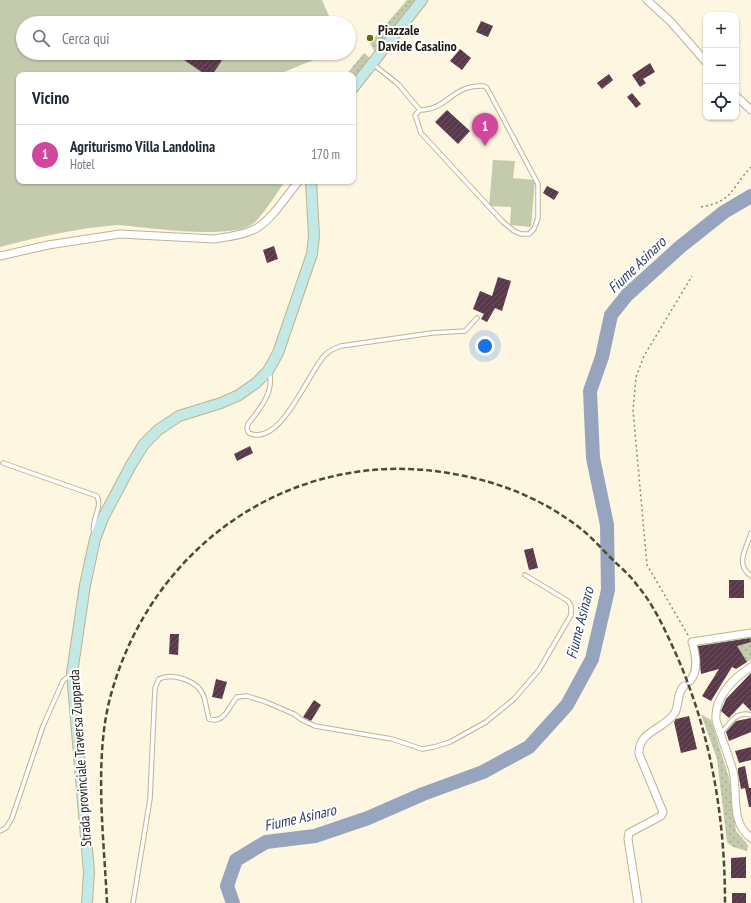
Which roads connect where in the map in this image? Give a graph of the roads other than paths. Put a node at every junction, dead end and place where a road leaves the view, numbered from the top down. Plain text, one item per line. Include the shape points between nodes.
1 (422, 0) edge
2 (647, 0) edge
3 (703, 59) edge
4 (372, 63) junction
5 (356, 84) edge
6 (739, 99) edge
7 (420, 110) junction
8 (751, 110) edge
9 (297, 184) edge
10 (311, 184) edge
11 (0, 256) edge
12 (477, 318) dead end
13 (268, 371) junction
14 (4, 463) dead end
15 (751, 533) edge
16 (95, 539) junction
17 (525, 575) dead end
18 (751, 576) edge
19 (751, 633) edge
20 (751, 667) edge
21 (72, 673) junction
22 (751, 716) edge
23 (720, 734) junction
24 (0, 831) edge
25 (751, 838) edge
26 (87, 903) edge
27 (133, 903) edge
28 (638, 903) edge

1 - 4 main road
2 - 3 street via 671,22
4 - 5 main road
4 - 7 lane via 398,84
6 - 8 street
7 - 7 lane via 439,105 464,87 487,88 538,184 538,218 529,234 514,231 503,222 421,133 415,115
9 - 11 street via 272,215 257,228 227,237 214,239 120,234 48,245
10 - 13 main road, Strada provinciale Traversa Zupparda via 314,236 312,254 278,353
12 - 13 lane via 465,331 432,333 333,349 315,368 281,421 270,431 253,435 247,429 248,424 268,393 271,380
13 - 16 main road, Strada provinciale Traversa Zupparda via 239,395 179,416 158,430 144,444 131,465
14 - 16 lane via 97,496 99,506 92,528
15 - 18 lane via 742,555 742,563 744,570
16 - 21 main road, Strada provinciale Traversa Zupparda
17 - 27 lane via 568,601 571,615 539,670 514,699 486,722 450,742 434,747 422,749 392,739 315,726 294,714 247,696 237,697 228,713 221,719 209,719 199,688 191,682 173,676 159,679 156,688 150,799
19 - 28 street via 692,642 695,675 680,690 675,713 645,735 639,749 663,812 661,816 629,833
20 - 23 street via 722,695 716,712
21 - 24 lane via 63,681 43,726 12,818 6,828
21 - 26 main road, Strada provinciale Traversa Zupparda via 89,872
22 - 23 lane via 742,713 734,717
23 - 25 street via 733,772 736,809 741,829

